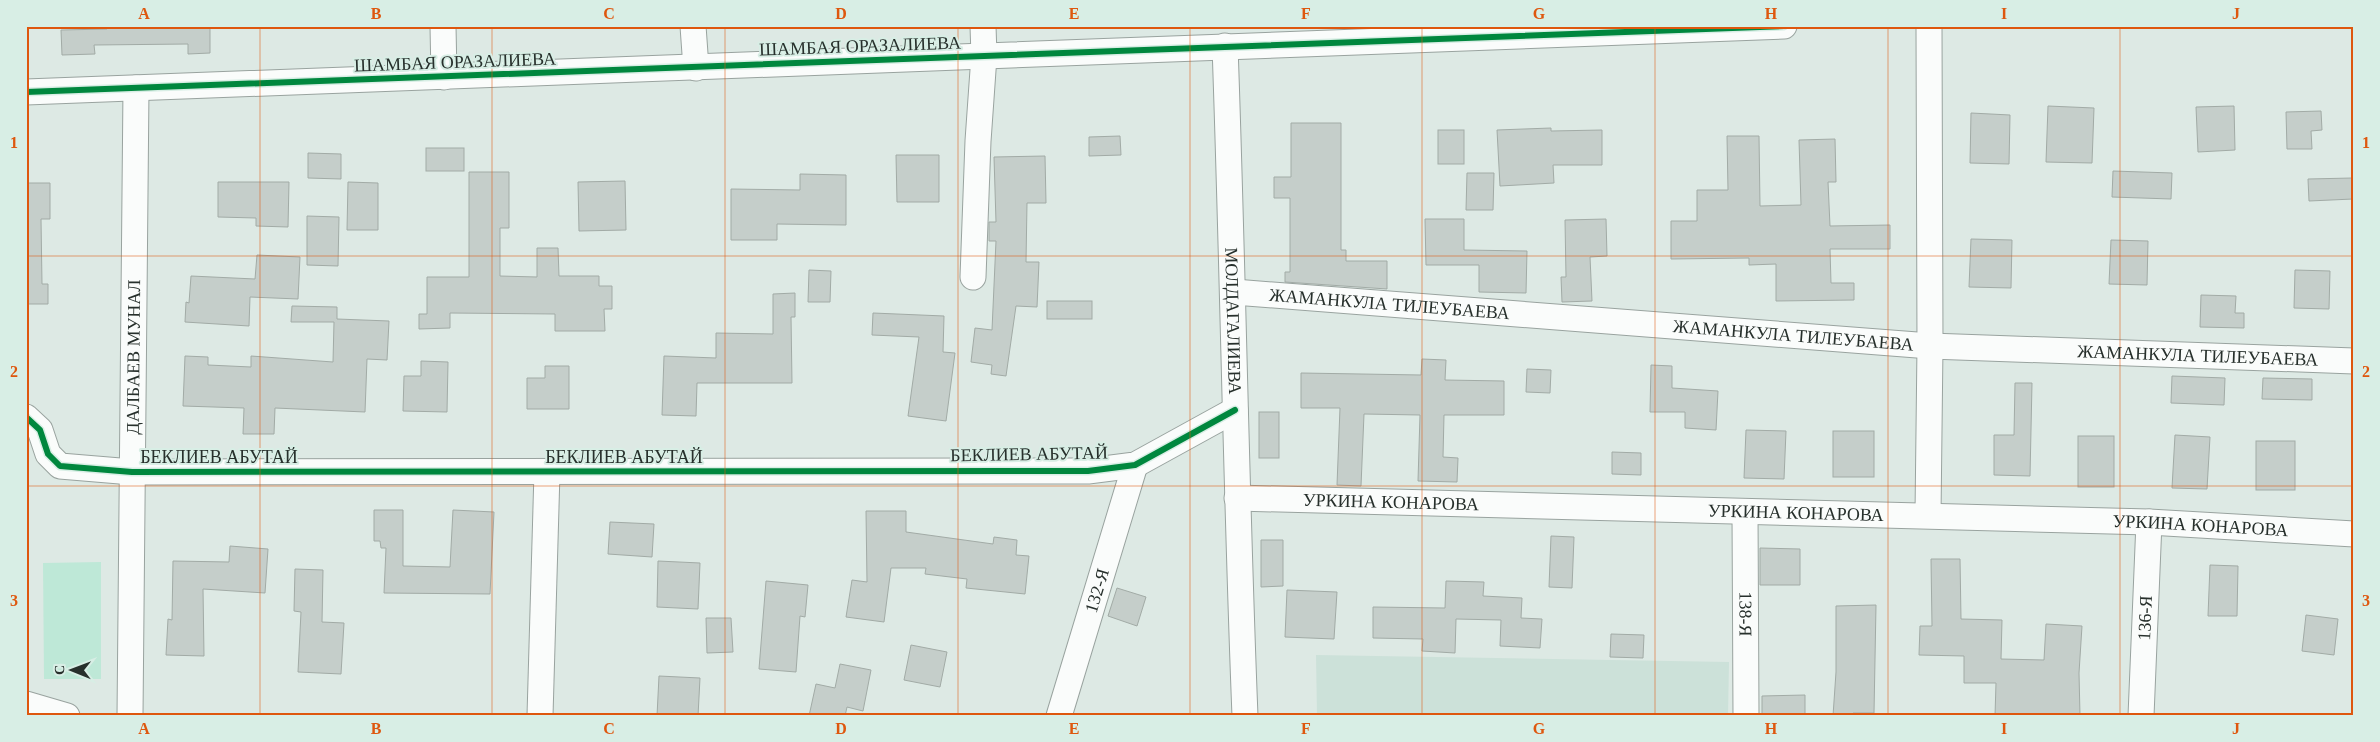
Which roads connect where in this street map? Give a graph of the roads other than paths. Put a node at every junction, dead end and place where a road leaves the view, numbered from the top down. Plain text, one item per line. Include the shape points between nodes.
1 (443, 26) edge
2 (693, 26) edge
3 (983, 26) edge
4 (1784, 26) edge
5 (1929, 26) edge
6 (1593, 30) edge
7 (1287, 36) edge
8 (1224, 46) junction
9 (984, 56) junction
10 (696, 68) junction
11 (444, 77) junction
12 (136, 88) junction
13 (26, 92) edge
14 (973, 277) dead end
15 (1234, 292) junction
16 (1930, 346) junction
17 (2354, 361) edge
18 (1235, 410) junction
19 (26, 417) edge
20 (1136, 465) junction
21 (132, 472) junction
22 (546, 472) junction
23 (1237, 498) junction
24 (1745, 512) junction
25 (1928, 515) junction
26 (2149, 522) junction
27 (2354, 534) edge
28 (26, 704) edge
29 (67, 716) edge
30 (130, 716) edge
31 (540, 716) edge
32 (1059, 716) edge
33 (1245, 716) edge
34 (1746, 716) edge
35 (2142, 716) edge

1 - 11 street
2 - 10 street
3 - 9 street
4 - 6 street, ШАМБАЯ ОРАЗАЛИЕВА
5 - 16 street
6 - 7 street, ШАМБАЯ ОРАЗАЛИЕВА
7 - 8 street, ШАМБАЯ ОРАЗАЛИЕВА
8 - 9 street, ШАМБАЯ ОРАЗАЛИЕВА
8 - 15 street, МОЛДАГАЛИЕВА
9 - 10 street, ШАМБАЯ ОРАЗАЛИЕВА
9 - 14 street
10 - 11 street, ШАМБАЯ ОРАЗАЛИЕВА
11 - 12 street, ШАМБАЯ ОРАЗАЛИЕВА
12 - 13 street, ШАМБАЯ ОРАЗАЛИЕВА
12 - 21 street, ДАЛБАЕВ МУНАЛ
15 - 16 street, ЖАМАНКУЛА ТИЛЕУБАЕВА
15 - 18 street, МОЛДАГАЛИЕВА
16 - 17 street, ЖАМАНКУЛА ТИЛЕУБАЕВА
16 - 25 street
18 - 20 street, БЕКЛИЕВ АБУТАЙ
18 - 23 street, МОЛДАГАЛИЕВА
19 - 21 street, БЕКЛИЕВ АБУТАЙ via 40,430 48,454 60,466
20 - 22 street, БЕКЛИЕВ АБУТАЙ via 1088,471
20 - 32 street, 132-Я
21 - 22 street, БЕКЛИЕВ АБУТАЙ
21 - 30 street, ДАЛБАЕВ МУНАЛ
22 - 31 street
23 - 24 street, УРКИНА КОНАРОВА
23 - 33 street, МОЛДАГАЛИЕВА
24 - 25 street, УРКИНА КОНАРОВА
24 - 34 street, 138-Я
25 - 26 street, УРКИНА КОНАРОВА
26 - 27 street, УРКИНА КОНАРОВА
26 - 35 street, 136-Я
28 - 29 street

